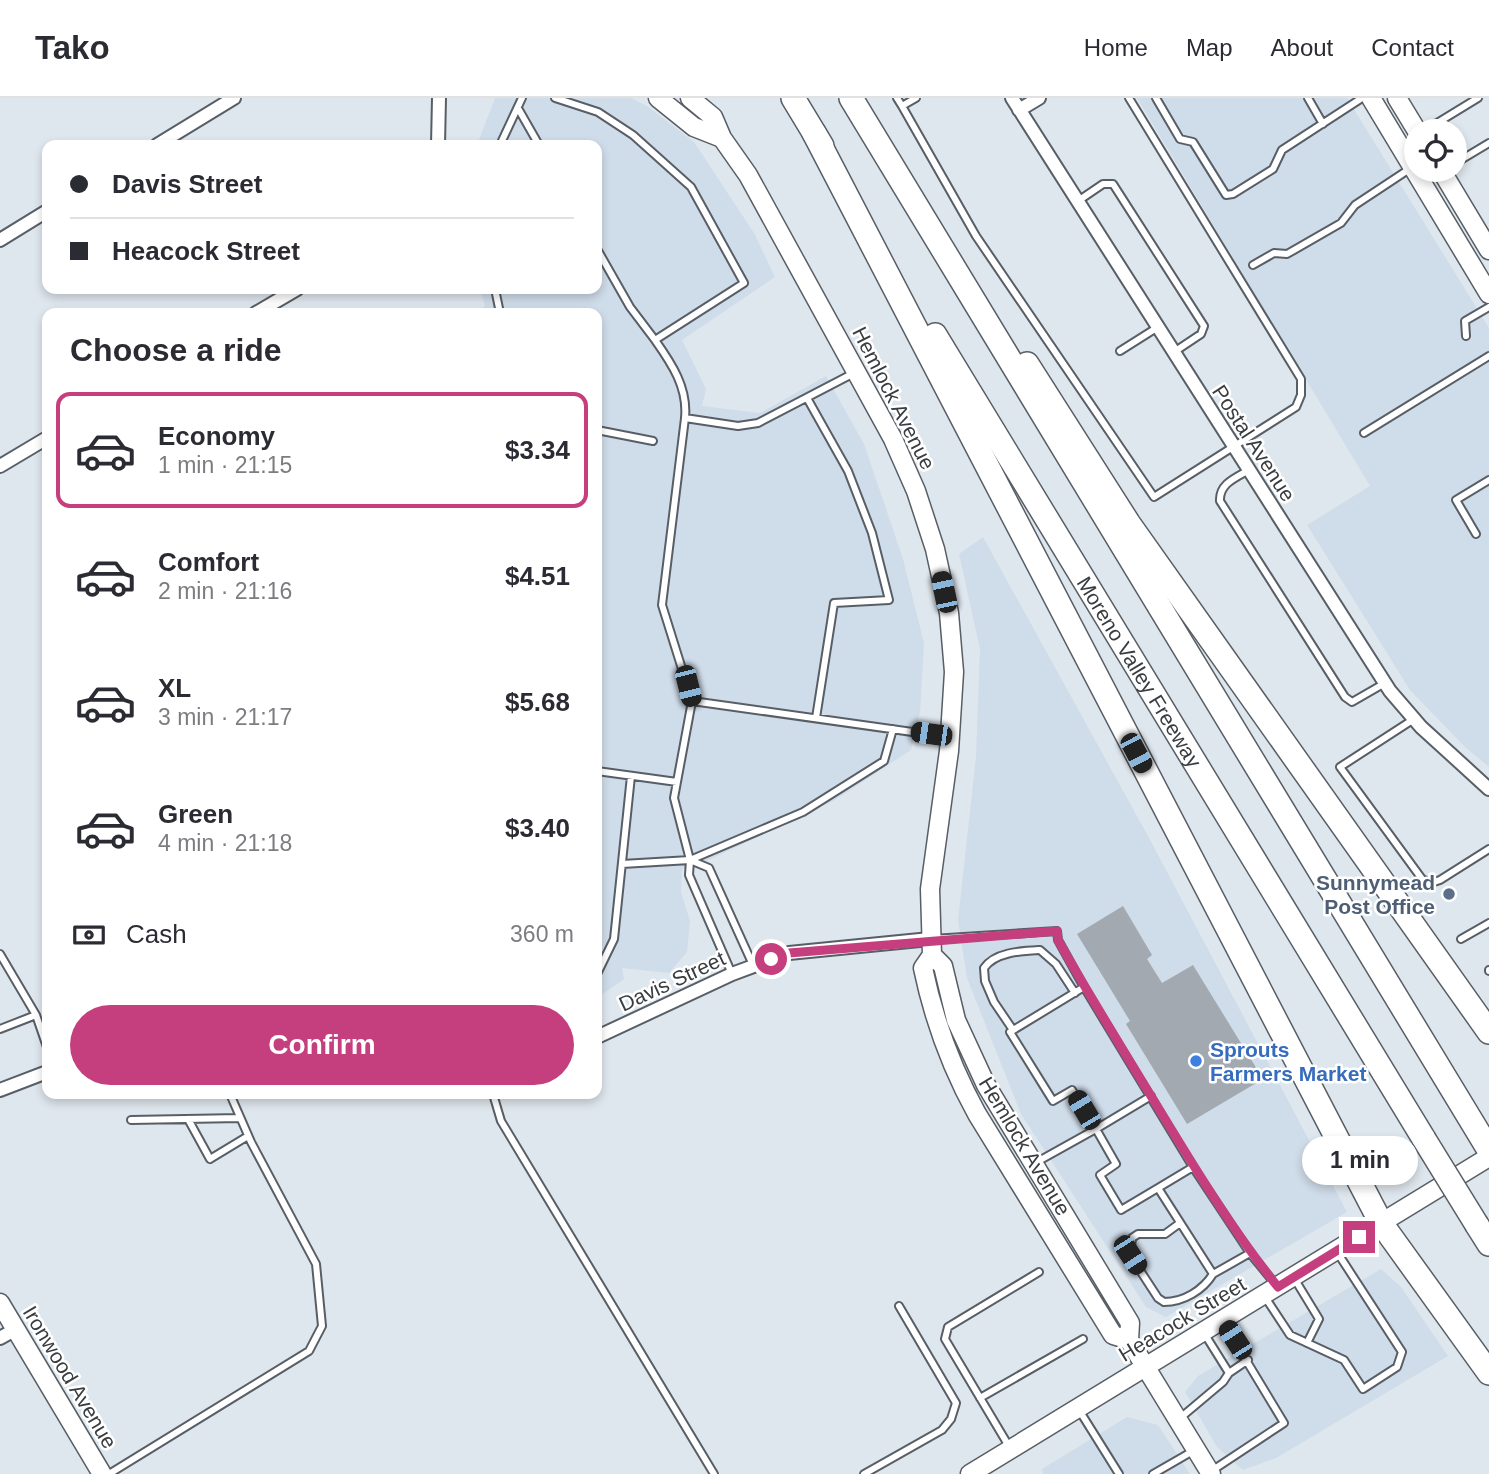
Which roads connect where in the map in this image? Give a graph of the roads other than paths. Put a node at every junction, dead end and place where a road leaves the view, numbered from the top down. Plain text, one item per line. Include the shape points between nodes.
1 (233, 98) edge
2 (439, 98) edge
3 (522, 98) edge
4 (555, 98) edge
5 (658, 98) edge
6 (690, 98) edge
7 (793, 98) edge
8 (897, 98) edge
9 (916, 98) edge
10 (1012, 98) edge
11 (1039, 98) edge
12 (1129, 98) edge
13 (1156, 98) edge
14 (1308, 98) edge
15 (1362, 98) edge
16 (1371, 98) edge
17 (1397, 98) edge
18 (1478, 98) edge
19 (854, 103) edge
20 (902, 106) junction
21 (519, 110) junction
22 (1019, 110) junction
23 (1404, 119) edge
24 (1444, 119) edge
25 (1324, 124) junction
26 (1404, 131) edge
27 (814, 133) junction
28 (722, 138) junction
29 (165, 140) edge
30 (438, 140) edge
31 (503, 140) edge
32 (536, 140) edge
33 (1489, 143) edge
34 (1467, 156) edge
35 (1404, 173) edge
36 (1426, 182) edge
37 (1453, 182) edge
38 (1423, 184) joint
39 (1077, 201) junction
40 (42, 214) edge
41 (0, 240) edge
42 (1489, 250) edge
43 (602, 258) edge
44 (1253, 265) dead end
45 (288, 294) edge
46 (1489, 294) edge
47 (1489, 307) edge
48 (265, 308) edge
49 (1158, 327) junction
50 (1465, 336) dead end
51 (655, 340) junction
52 (1120, 351) dead end
53 (1174, 352) junction
54 (1489, 356) edge
55 (856, 372) junction
56 (807, 398) junction
57 (685, 418) junction
58 (602, 431) edge
59 (1364, 433) dead end
60 (42, 441) edge
61 (653, 441) dead end
62 (1233, 446) junction
63 (0, 466) edge
64 (1248, 470) junction
65 (1489, 480) edge
66 (1476, 534) dead end
67 (1385, 684) junction
68 (692, 701) junction
69 (816, 718) junction
70 (1414, 719) junction
71 (893, 729) junction
72 (950, 737) junction
73 (602, 772) edge
74 (631, 776) junction
75 (677, 782) junction
76 (1489, 789) edge
77 (1489, 849) edge
78 (690, 860) junction
79 (622, 864) junction
80 (1489, 923) edge
81 (1461, 939) dead end
82 (931, 947) junction
83 (0, 954) edge
84 (602, 964) edge
85 (753, 966) junction
86 (732, 974) junction
87 (1084, 987) junction
88 (1075, 993) junction
89 (36, 1015) junction
90 (0, 1029) edge
91 (1013, 1030) junction
92 (42, 1032) edge
93 (1489, 1032) edge
94 (602, 1035) edge
95 (42, 1074) edge
96 (0, 1090) edge
97 (1151, 1096) junction
98 (232, 1099) edge
99 (494, 1099) edge
100 (240, 1118) junction
101 (188, 1119) junction
102 (131, 1120) dead end
103 (1096, 1129) junction
104 (248, 1136) junction
105 (1489, 1150) edge
106 (1489, 1157) edge
107 (1034, 1164) junction
108 (1193, 1167) junction
109 (1158, 1188) junction
110 (1180, 1223) junction
111 (1381, 1223) junction
112 (1483, 1234) edge
113 (1337, 1251) junction
114 (1250, 1253) junction
115 (1040, 1272) dead end
116 (1213, 1274) junction
117 (1294, 1277) junction
118 (1271, 1291) junction
119 (0, 1303) edge
120 (899, 1306) dead end
121 (1222, 1320) junction
122 (1204, 1332) junction
123 (8, 1333) edge
124 (1083, 1339) dead end
125 (1129, 1340) junction
126 (1307, 1343) junction
127 (1248, 1360) junction
128 (1146, 1368) junction
129 (1229, 1373) junction
130 (1489, 1373) edge
131 (980, 1398) junction
132 (1078, 1408) junction
133 (1178, 1420) junction
134 (1011, 1449) junction
135 (1196, 1449) junction
136 (974, 1473) edge
137 (1211, 1473) edge
138 (102, 1474) edge
139 (109, 1474) edge
140 (714, 1474) edge
141 (864, 1474) edge
142 (1119, 1474) edge
143 (1153, 1474) edge

1 - 29 street
2 - 30 street
3 - 21 lane
4 - 51 lane via 598,111 633,135 691,187 744,283
5 - 28 street via 694,127
6 - 28 street, Hemlock Avenue via 713,117
7 - 27 highway, Moreno Valley Freeway
8 - 20 lane
9 - 20 lane
10 - 22 street, Postal Avenue
11 - 22 street
12 - 62 lane via 1301,379 1296,407
13 - 25 lane via 1180,139 1194,142 1226,194 1273,169 1282,150
14 - 25 lane
15 - 25 lane
16 - 26 street
17 - 23 street
18 - 24 lane
19 - 93 highway via 1129,524
19 - 105 highway
20 - 62 lane via 976,236 1154,497
21 - 31 lane
21 - 32 lane
22 - 39 street, Postal Avenue
27 - 111 highway
27 - 112 highway, Moreno Valley Freeway, bridge
28 - 55 street, Hemlock Avenue via 748,175
33 - 34 lane
35 - 44 lane via 1355,205 1341,223 1287,254 1274,253
36 - 38 lane
37 - 42 street
38 - 46 street
39 - 49 street, Postal Avenue
39 - 53 lane via 1103,184 1113,184 1204,326 1201,334
40 - 41 street
43 - 51 lane
45 - 48 street
47 - 50 lane via 1465,321
49 - 52 lane
49 - 53 street, Postal Avenue
51 - 57 lane via 674,366 687,400
53 - 62 street, Postal Avenue
54 - 59 lane
55 - 56 lane
55 - 72 street, Hemlock Avenue via 893,439 935,549 949,613 954,672
56 - 57 lane via 758,423 737,426
56 - 69 lane via 853,484 872,533 889,600 834,603
57 - 68 lane via 662,605
58 - 61 lane
60 - 63 street
62 - 64 street, Postal Avenue
64 - 67 street, Postal Avenue
64 - 67 lane via 1223,486 1220,502 1345,697 1352,702
65 - 66 lane via 1456,500
67 - 70 street, Postal Avenue
68 - 69 lane
68 - 75 lane
69 - 71 lane
70 - 76 street, Postal Avenue
70 - 77 lane via 1340,767 1422,879 1440,880
71 - 72 lane
71 - 78 lane via 884,761 803,812
72 - 82 street, Hemlock Avenue via 930,889
73 - 74 lane
74 - 75 lane
74 - 79 lane
75 - 78 lane via 674,798
78 - 79 lane
78 - 85 lane via 709,868
78 - 86 lane via 689,876
79 - 84 lane via 614,939
80 - 81 lane
82 - 85 street, Davis Street via 789,953
82 - 87 lane via 1057,931
82 - 107 street, Hemlock Avenue via 943,965 968,1051
82 - 125 street, Hemlock Avenue via 923,968 932,1010 958,1081 1113,1335
83 - 89 lane
85 - 86 street, Davis Street
86 - 94 street, Davis Street
87 - 88 lane
87 - 97 lane
88 - 91 lane
88 - 91 lane via 1056,964 1040,950 990,960 984,968 985,981
89 - 90 lane
89 - 92 lane
91 - 103 lane via 1010,1032 1053,1101 1072,1090
95 - 96 street
97 - 103 lane
97 - 108 lane
98 - 100 lane
99 - 140 lane via 500,1121
100 - 101 lane
100 - 104 lane
101 - 102 lane
101 - 104 lane via 209,1159
103 - 107 lane
103 - 109 lane via 1116,1164 1100,1175 1121,1210
104 - 139 lane via 316,1264 322,1326 309,1351
106 - 111 street, Heacock Street
107 - 125 street, Hemlock Avenue via 1130,1323
108 - 109 lane
108 - 114 lane
109 - 110 lane
110 - 116 lane
110 - 116 lane via 1166,1234 1132,1238 1130,1255 1137,1266 1164,1302 1206,1285
111 - 113 street, Heacock Street
111 - 130 highway
113 - 117 street, Heacock Street
113 - 126 lane via 1402,1352 1397,1367 1363,1389 1344,1360
114 - 116 lane
114 - 118 lane
115 - 131 lane via 948,1327 945,1339
117 - 118 street, Heacock Street
117 - 126 lane via 1320,1319
118 - 121 street, Heacock Street
118 - 126 lane via 1290,1335
119 - 123 street, Ironwood Avenue
120 - 141 lane via 956,1403 942,1430
121 - 122 street, Heacock Street
121 - 127 lane
122 - 128 street, Heacock Street
122 - 129 lane
123 - 138 street, Ironwood Avenue
124 - 131 lane
125 - 128 street, Hemlock Avenue
127 - 129 lane
127 - 137 lane via 1284,1423
128 - 132 street, Heacock Street
128 - 133 street, Hemlock Avenue
129 - 133 lane
131 - 134 lane
132 - 134 street, Heacock Street
132 - 142 lane
133 - 135 street, Hemlock Avenue
134 - 136 street, Heacock Street
135 - 137 street, Hemlock Avenue
135 - 143 lane

